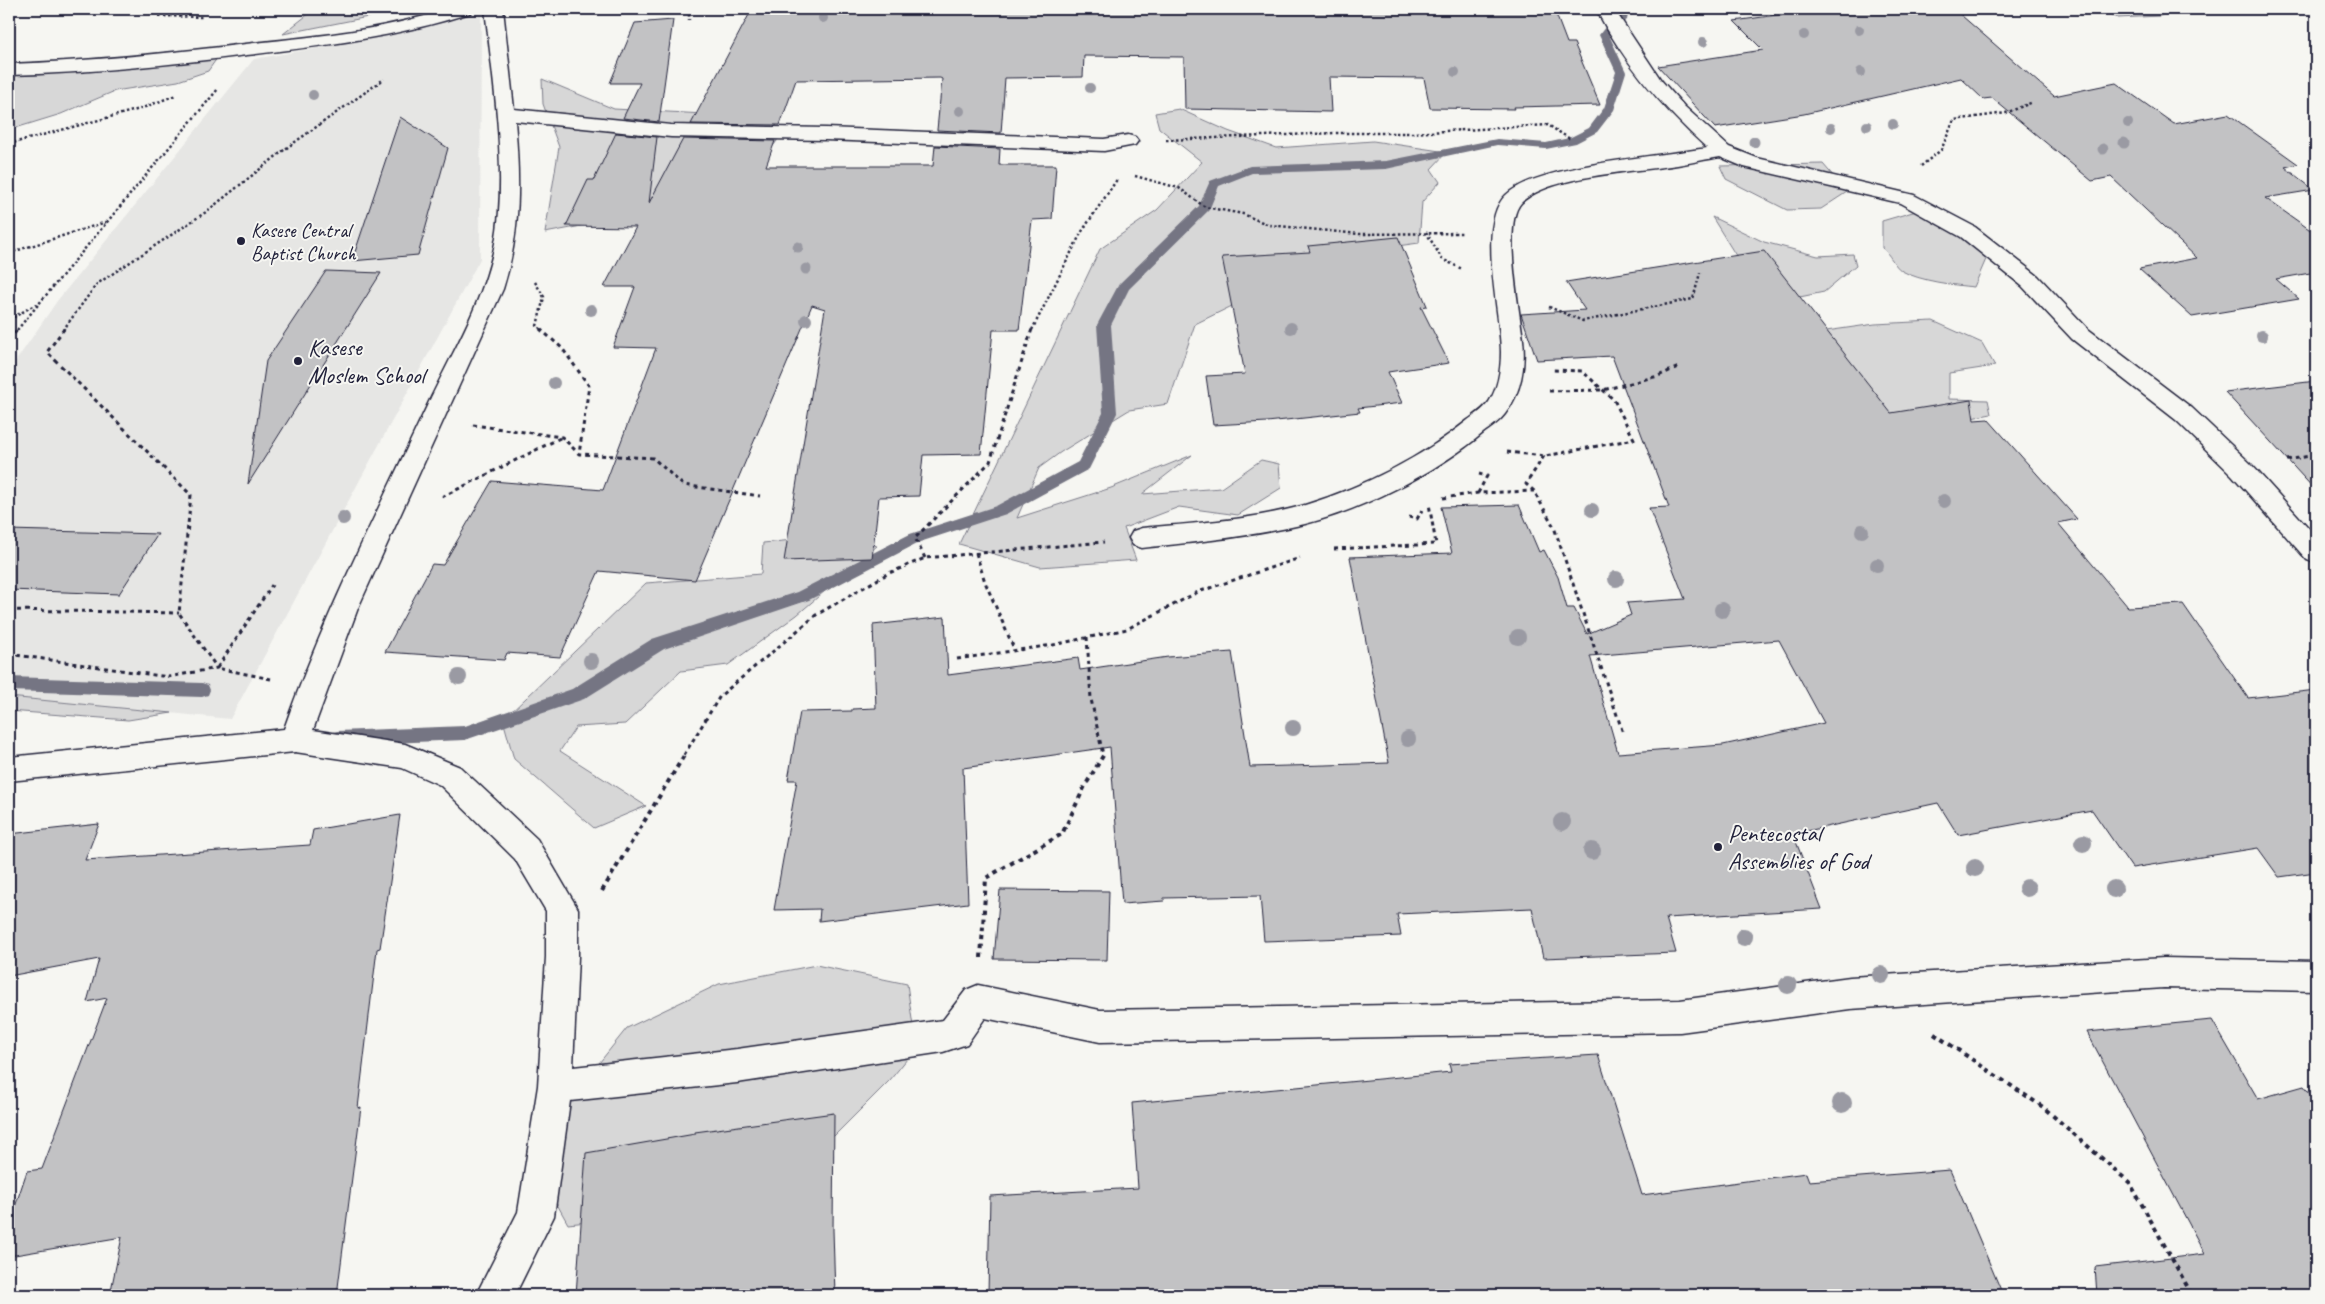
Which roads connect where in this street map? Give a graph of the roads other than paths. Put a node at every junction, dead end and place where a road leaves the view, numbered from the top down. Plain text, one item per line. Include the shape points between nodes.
1 (464, 9) edge
2 (494, 9) edge
3 (1605, 9) edge
4 (9, 70) edge
5 (506, 114) junction
6 (1128, 141) road end
7 (1722, 151) junction
8 (1142, 538) road end
9 (2316, 553) edge
10 (294, 740) junction
11 (9, 769) edge
12 (2316, 976) edge
13 (555, 1086) junction
14 (495, 1295) edge

1 - 4 street via 375,32 263,48
2 - 5 street
3 - 7 street via 1654,84
5 - 6 street via 671,131 1104,145
5 - 10 street via 509,217 503,254 488,299 311,688
7 - 8 street via 1613,166 1543,183 1510,200 1503,216 1504,289 1512,343 1511,371 1506,392 1497,409 1454,446 1405,474 1301,515
7 - 9 street via 1751,163 1907,199 1968,232 2030,282 2080,334 2191,421 2241,469
10 - 11 street
10 - 13 street via 405,756 450,776 526,849 562,909
12 - 13 street via 2164,973 1850,993 1671,1016 1100,1026 978,1001 955,1033 943,1036 737,1066
13 - 14 street via 536,1216

